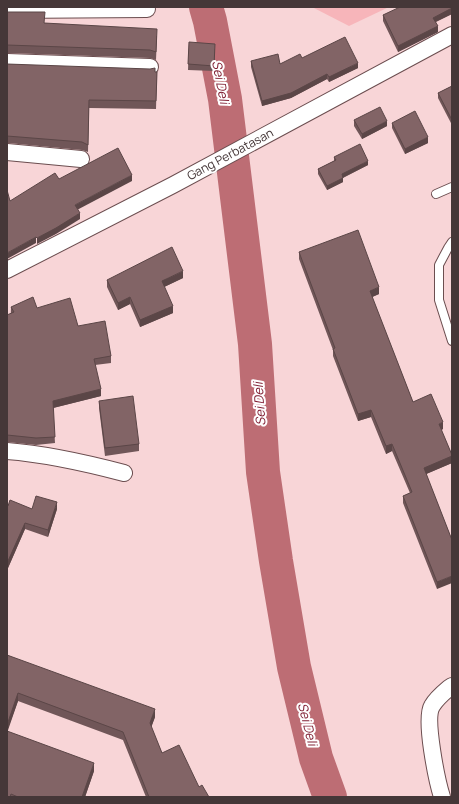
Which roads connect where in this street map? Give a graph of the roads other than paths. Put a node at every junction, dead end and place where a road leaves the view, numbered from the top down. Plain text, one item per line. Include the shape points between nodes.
1 (147, 9) dead end
2 (7, 10) edge
3 (452, 35) edge
4 (7, 62) edge
5 (150, 67) edge
6 (7, 152) edge
7 (80, 159) dead end
8 (452, 187) edge
9 (436, 194) dead end
10 (452, 242) edge
11 (7, 270) edge
12 (452, 340) edge
13 (7, 451) edge
14 (124, 473) dead end
15 (452, 686) edge
16 (442, 797) edge

1 - 2 street
3 - 11 street, Gang Perbatasan via 173,185
4 - 5 street
6 - 7 street
8 - 9 lane
10 - 12 lane via 440,264 438,300
13 - 14 street via 85,462
15 - 16 street via 431,707 429,730

